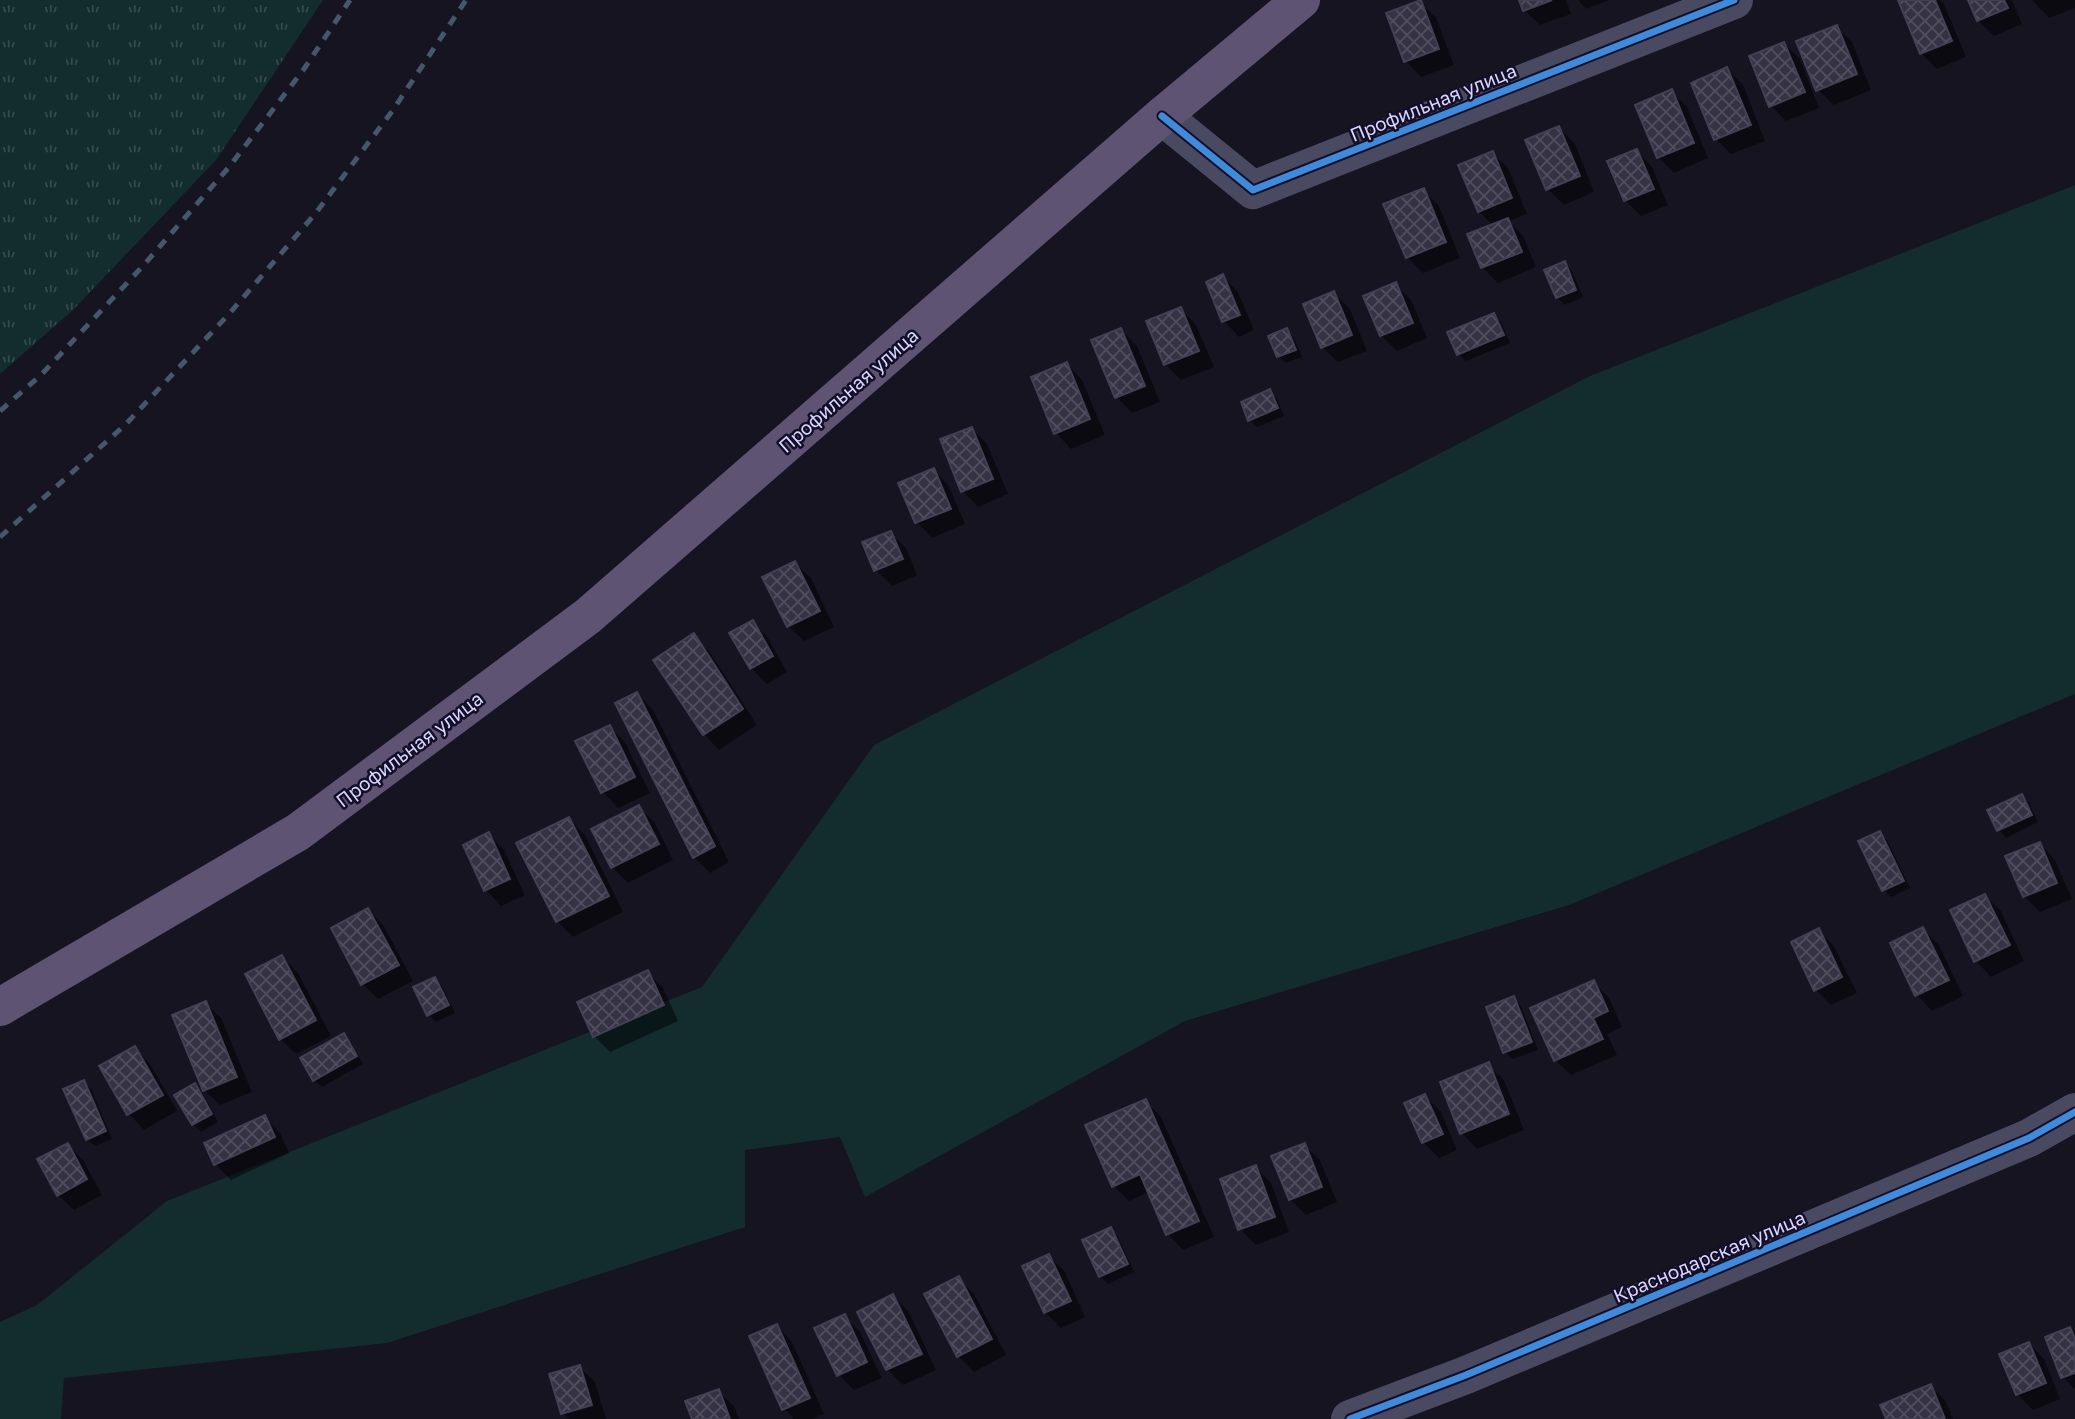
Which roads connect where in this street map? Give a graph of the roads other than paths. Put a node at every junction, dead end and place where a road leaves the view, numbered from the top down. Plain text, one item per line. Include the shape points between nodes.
1 (1301, 0) edge
2 (1734, 0) edge
3 (1162, 116) junction
4 (0, 1007) edge
5 (2075, 1112) edge
6 (1350, 1419) edge

1 - 3 main road
2 - 3 street, Профильная улица via 1253,190
3 - 4 main road, Профильная улица via 588,616 298,832
5 - 6 street, Краснодарская улица via 2029,1138 1466,1375

